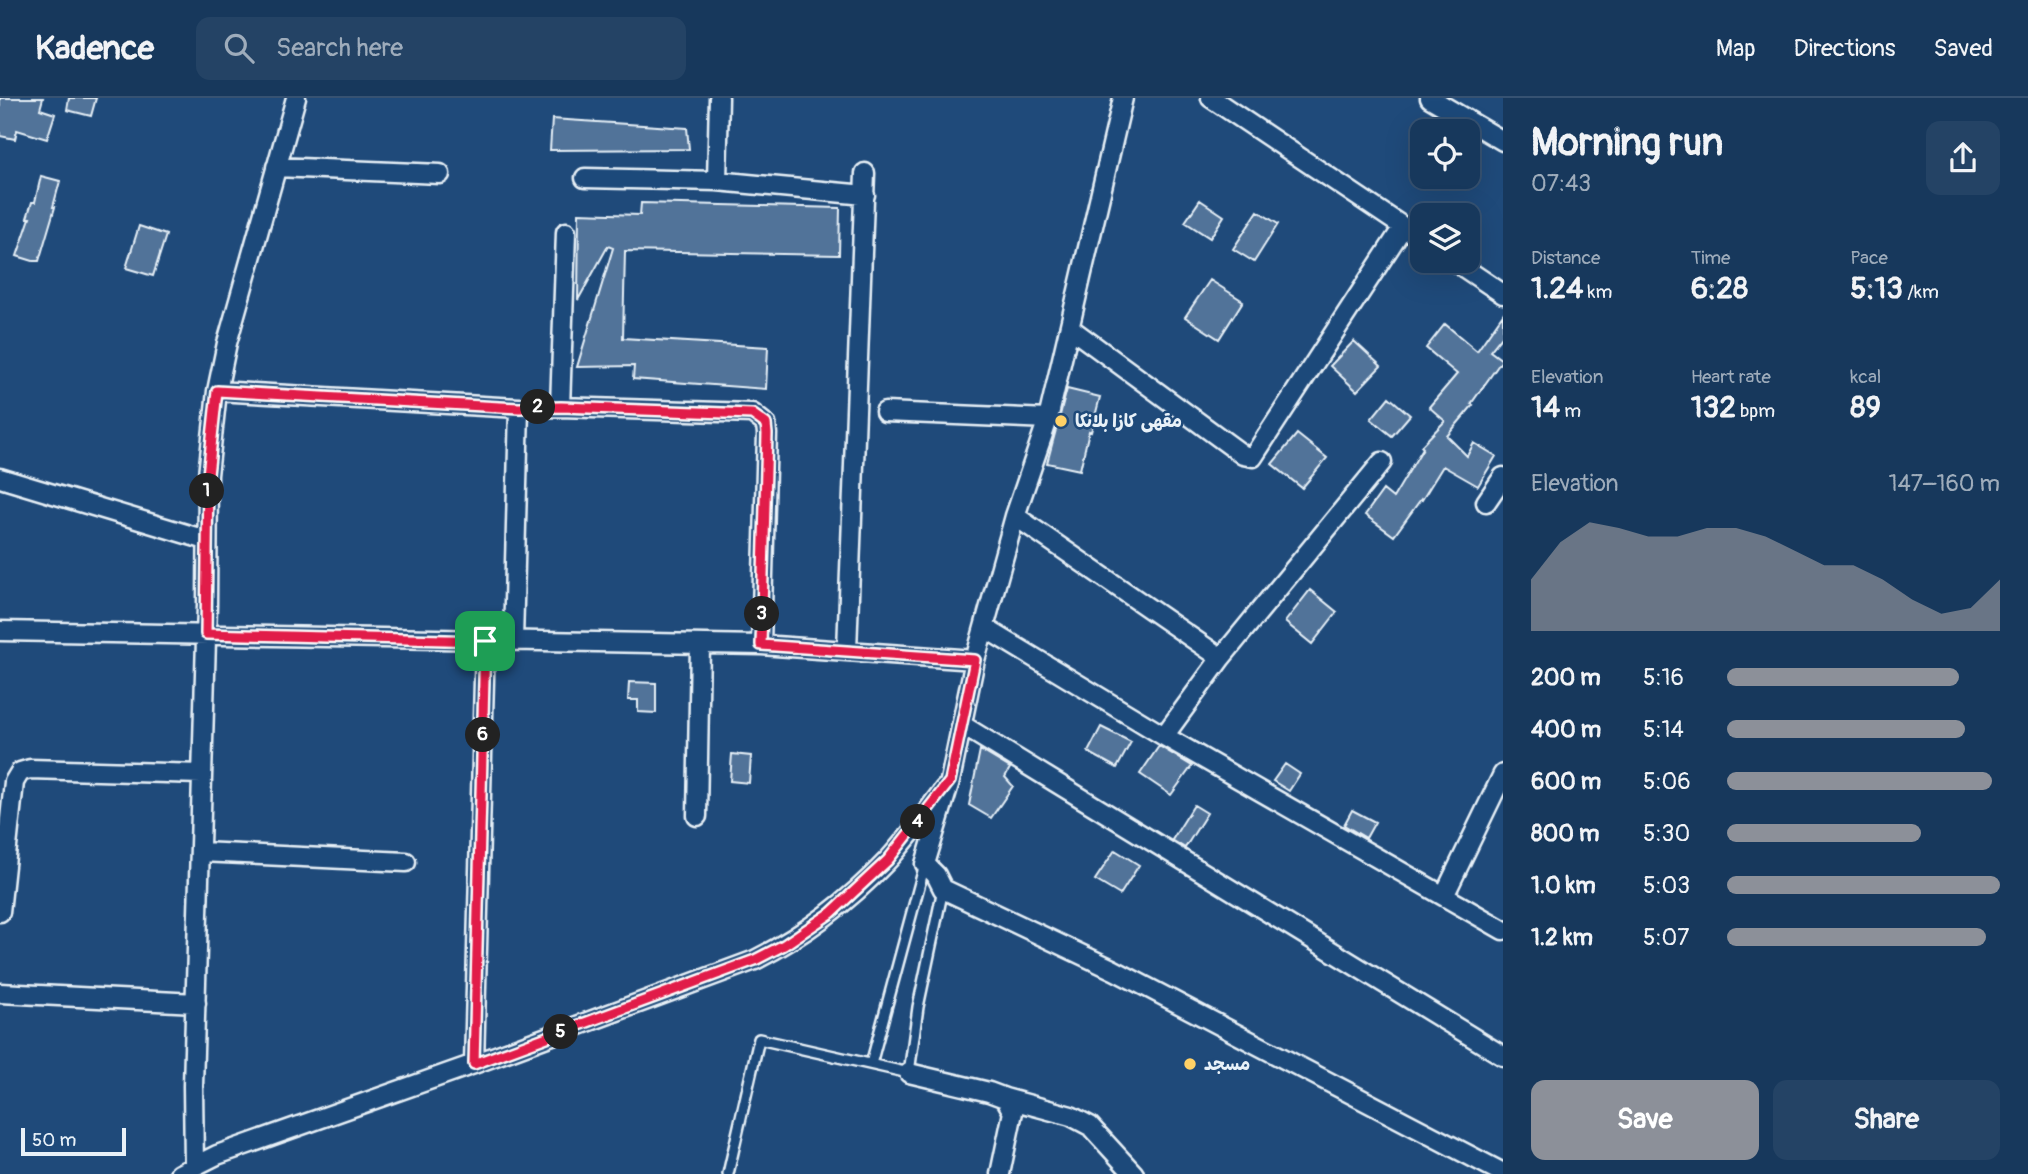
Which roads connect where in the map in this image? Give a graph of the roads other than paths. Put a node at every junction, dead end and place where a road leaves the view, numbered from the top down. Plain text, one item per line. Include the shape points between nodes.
1 (296, 98) edge
2 (719, 98) edge
3 (1123, 98) edge
4 (1211, 98) edge
5 (1430, 98) edge
6 (1503, 141) edge
7 (276, 167) junction
8 (865, 173) dead end
9 (440, 174) dead end
10 (585, 178) dead end
11 (718, 181) junction
12 (865, 195) junction
13 (1404, 227) junction
14 (1410, 231) edge
15 (566, 232) dead end
16 (1472, 273) edge
17 (1503, 294) edge
18 (1070, 328) junction
19 (217, 391) junction
20 (561, 407) junction
21 (519, 408) junction
22 (885, 412) dead end
23 (1048, 419) junction
24 (1382, 462) dead end
25 (1503, 477) edge
26 (0, 478) edge
27 (1486, 502) dead end
28 (1015, 516) junction
29 (206, 540) junction
30 (985, 628) junction
31 (0, 631) edge
32 (206, 634) junction
33 (485, 641) junction
34 (513, 641) junction
35 (700, 645) junction
36 (761, 645) junction
37 (847, 650) junction
38 (1221, 658) junction
39 (975, 660) junction
40 (962, 725) junction
41 (1164, 736) junction
42 (201, 774) junction
43 (1503, 774) edge
44 (950, 781) junction
45 (697, 816) dead end
46 (201, 852) junction
47 (406, 862) dead end
48 (925, 864) junction
49 (943, 889) junction
50 (1444, 896) junction
51 (0, 912) edge
52 (1503, 930) edge
53 (0, 993) edge
54 (196, 1003) junction
55 (1503, 1056) edge
56 (474, 1064) junction
57 (871, 1064) junction
58 (908, 1073) junction
59 (1005, 1098) junction
60 (186, 1170) edge
61 (1503, 1173) edge
62 (728, 1174) edge
63 (1000, 1174) edge
64 (1133, 1174) edge

1 - 7 street
2 - 11 street
3 - 18 street
4 - 13 street
5 - 6 street
7 - 9 street
7 - 19 street
8 - 12 street
10 - 11 street
11 - 12 street
12 - 37 street
13 - 14 street
13 - 18 street via 1253,457 1243,455
15 - 20 street
16 - 17 street
18 - 23 street
19 - 21 street
19 - 29 street
20 - 21 street
20 - 36 street via 741,412 766,424
21 - 34 street
22 - 23 street
23 - 28 street
24 - 38 street
25 - 27 street
26 - 29 street
28 - 30 street
28 - 38 street
29 - 32 street
30 - 39 street
30 - 41 street
31 - 32 street
32 - 33 street
32 - 42 street
33 - 34 street
33 - 56 street
34 - 35 street
35 - 36 street
35 - 45 street
36 - 37 street
37 - 39 street
38 - 41 street
39 - 40 street
40 - 44 street
40 - 55 street
41 - 50 street
42 - 46 street
42 - 51 street via 20,772 14,782
43 - 50 street
44 - 48 street
44 - 56 street via 866,883 784,945 694,984
46 - 47 street
46 - 54 street
48 - 49 street
48 - 57 lane
49 - 58 lane
49 - 61 street via 1114,970
50 - 52 street
53 - 54 street
54 - 60 street
56 - 60 street
57 - 58 lane
57 - 62 lane via 759,1040
58 - 59 street
59 - 63 street via 1013,1112
59 - 64 street via 1071,1116 1090,1126

